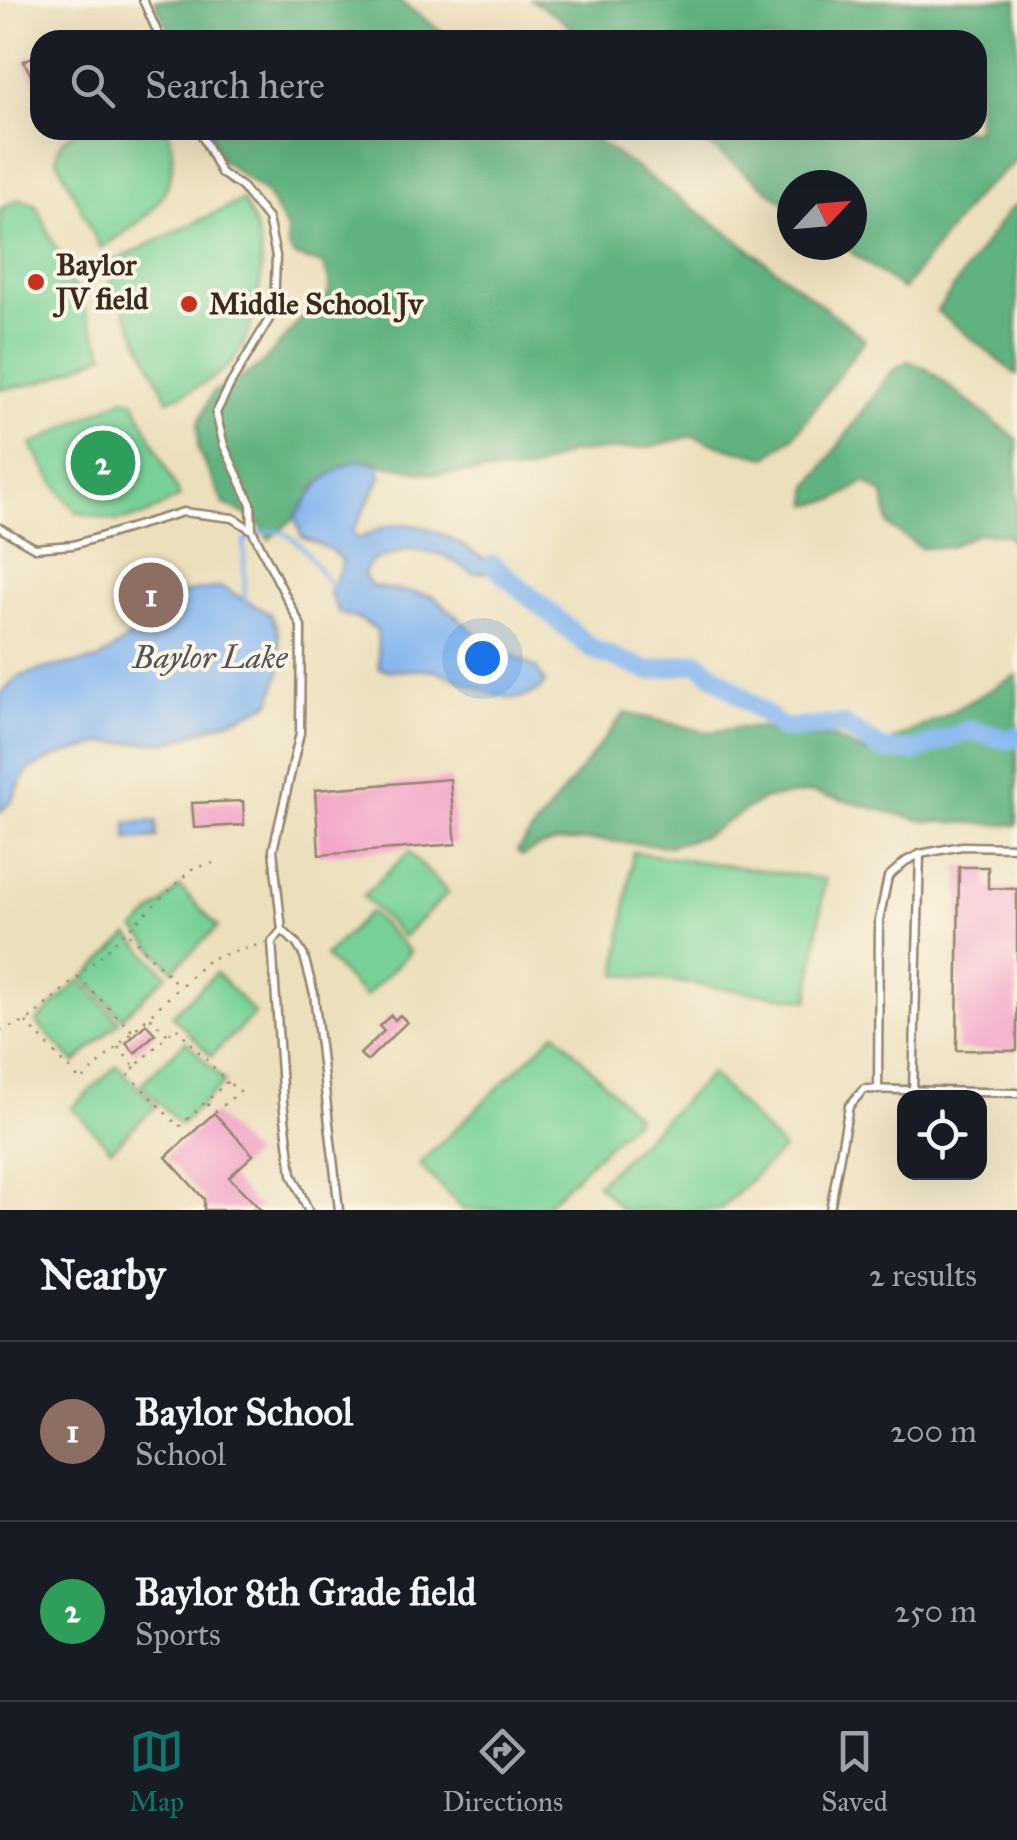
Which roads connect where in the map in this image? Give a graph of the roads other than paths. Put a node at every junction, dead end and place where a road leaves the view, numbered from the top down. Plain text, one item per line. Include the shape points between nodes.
1 (143, 0) edge
2 (156, 30) edge
3 (204, 140) edge
4 (0, 528) edge
5 (252, 530) junction
6 (1017, 847) edge
7 (920, 854) junction
8 (282, 930) junction
9 (878, 1090) junction
10 (913, 1090) edge
11 (897, 1091) edge
12 (987, 1092) edge
13 (1017, 1093) edge
14 (308, 1210) edge
15 (340, 1210) edge
16 (830, 1210) edge

1 - 2 lane
3 - 5 lane via 221,173 268,219 276,256 274,311 216,413 251,504
4 - 5 lane via 35,548 74,545 183,512 233,518
5 - 8 lane via 301,626 300,733 273,850
6 - 7 lane
7 - 9 lane via 888,877 879,920
7 - 10 lane
8 - 14 lane via 272,942 283,1102 292,1174
8 - 15 lane via 304,956 314,994
9 - 11 lane
9 - 16 lane via 864,1090 848,1106
12 - 13 lane

